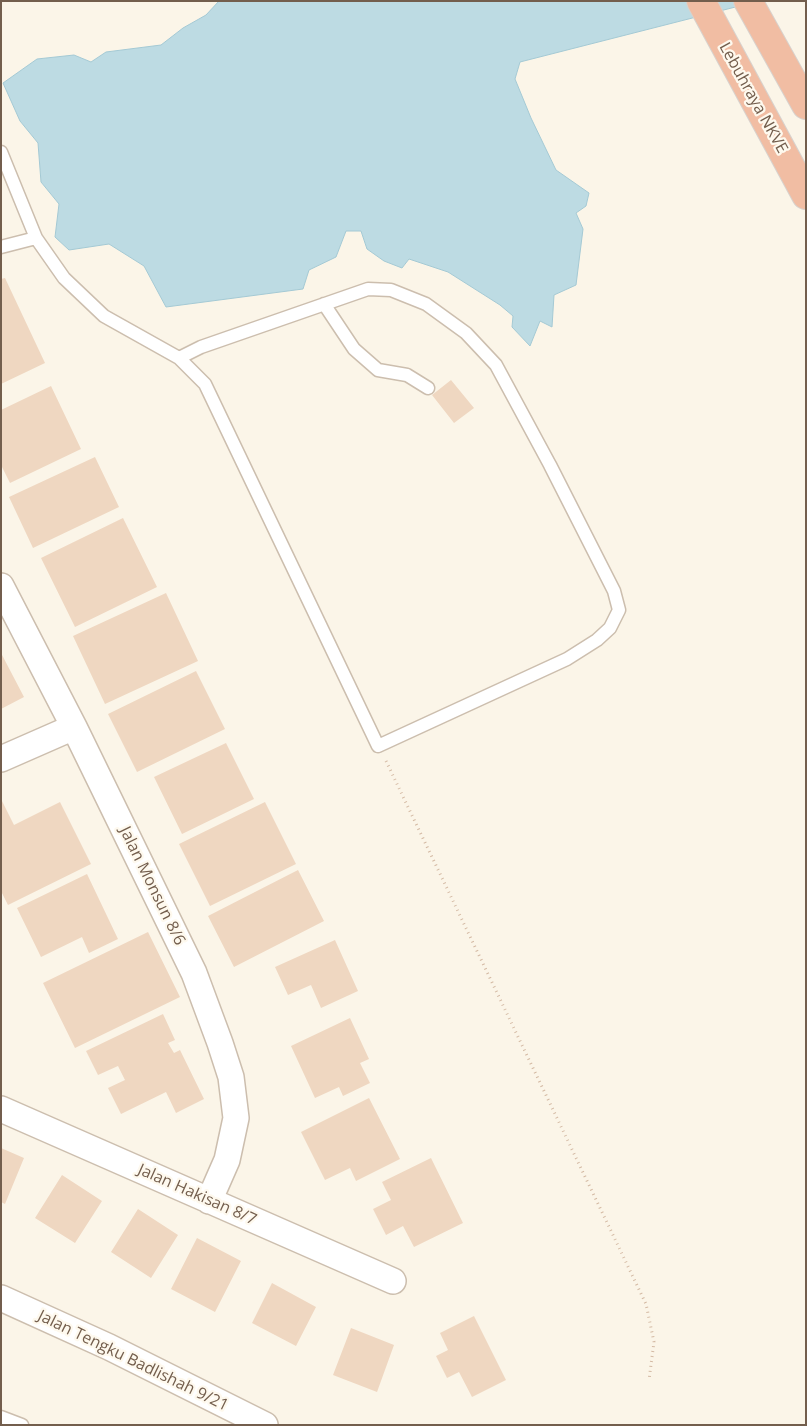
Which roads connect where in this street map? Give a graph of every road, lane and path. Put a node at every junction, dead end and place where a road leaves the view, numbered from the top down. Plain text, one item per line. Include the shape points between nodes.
1 (701, 1) edge
2 (748, 1) edge
3 (806, 105) edge
4 (1, 152) edge
5 (806, 195) edge
6 (36, 238) junction
7 (1, 247) edge
8 (324, 304) junction
9 (179, 358) junction
10 (428, 388) dead end
11 (1, 586) edge
12 (74, 727) junction
13 (378, 746) junction
14 (1, 758) edge
15 (1, 1109) edge
16 (210, 1201) junction
17 (393, 1281) dead end
18 (1, 1298) edge
19 (649, 1380) dead end
20 (1, 1417) edge
21 (22, 1425) edge
22 (265, 1425) edge

1 - 5 highway, Lebuhraya NKVE
2 - 3 highway
4 - 6 lane
6 - 7 lane
6 - 9 lane via 64,278 104,316
8 - 9 lane via 200,347
8 - 10 lane via 354,349 378,370 407,375
8 - 13 lane via 368,289 390,290 426,304 466,333 496,366 610,583 619,610 610,628 567,660
9 - 13 lane via 205,384
11 - 12 street, Jalan Monsun 8/6
12 - 14 street
12 - 16 street, Jalan Monsun 8/6 via 194,973 231,1077 236,1118 227,1160
13 - 19 path via 646,1304 654,1342
15 - 16 street, Jalan Hakisan 8/7
16 - 17 street, Jalan Hakisan 8/7
18 - 22 street, Jalan Tengku Badlishah 9/21
20 - 21 lane

